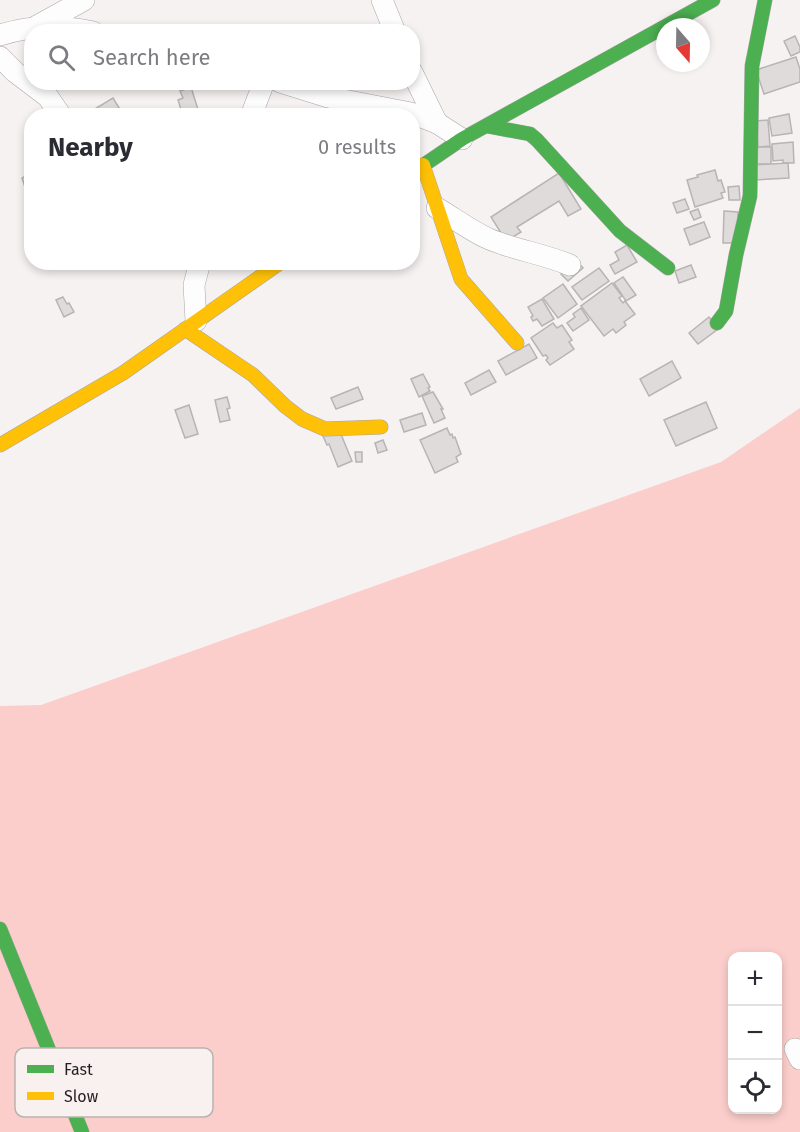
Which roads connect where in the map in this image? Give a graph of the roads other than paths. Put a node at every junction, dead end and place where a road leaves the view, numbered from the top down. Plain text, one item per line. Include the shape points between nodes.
1 (84, 0) edge
2 (382, 0) edge
3 (713, 0) edge
4 (765, 0) edge
5 (41, 24) edge
6 (392, 24) edge
7 (24, 28) edge
8 (0, 35) edge
9 (0, 57) edge
10 (24, 79) edge
11 (39, 90) edge
12 (261, 90) edge
13 (306, 90) edge
14 (420, 90) edge
15 (56, 108) edge
16 (254, 108) edge
17 (385, 108) edge
18 (420, 117) edge
19 (436, 123) junction
20 (487, 126) junction
21 (462, 139) junction
22 (420, 168) edge
23 (420, 173) edge
24 (437, 208) junction
25 (570, 265) dead end
26 (668, 268) dead end
27 (198, 270) edge
28 (270, 270) edge
29 (717, 323) dead end
30 (191, 325) junction
31 (517, 344) dead end
32 (381, 428) dead end
33 (14, 436) junction
34 (0, 439) edge
35 (0, 445) edge
36 (0, 930) edge
37 (48, 1048) edge
38 (76, 1117) edge
39 (82, 1132) edge

1 - 5 street
2 - 6 street
3 - 20 main road
4 - 29 main road via 752,66 750,196 726,311
7 - 8 street
9 - 10 street
11 - 15 street
12 - 16 street
13 - 17 street
14 - 19 street
18 - 19 street
19 - 21 street
20 - 21 main road
20 - 26 main road via 530,134 620,231
21 - 22 main road
23 - 24 main road
24 - 25 street via 489,239
24 - 31 main road via 461,279
27 - 30 street
28 - 30 main road
30 - 32 main road via 302,419 325,429
30 - 33 main road via 123,373
33 - 34 main road
33 - 35 main road
36 - 37 main road
38 - 39 main road

